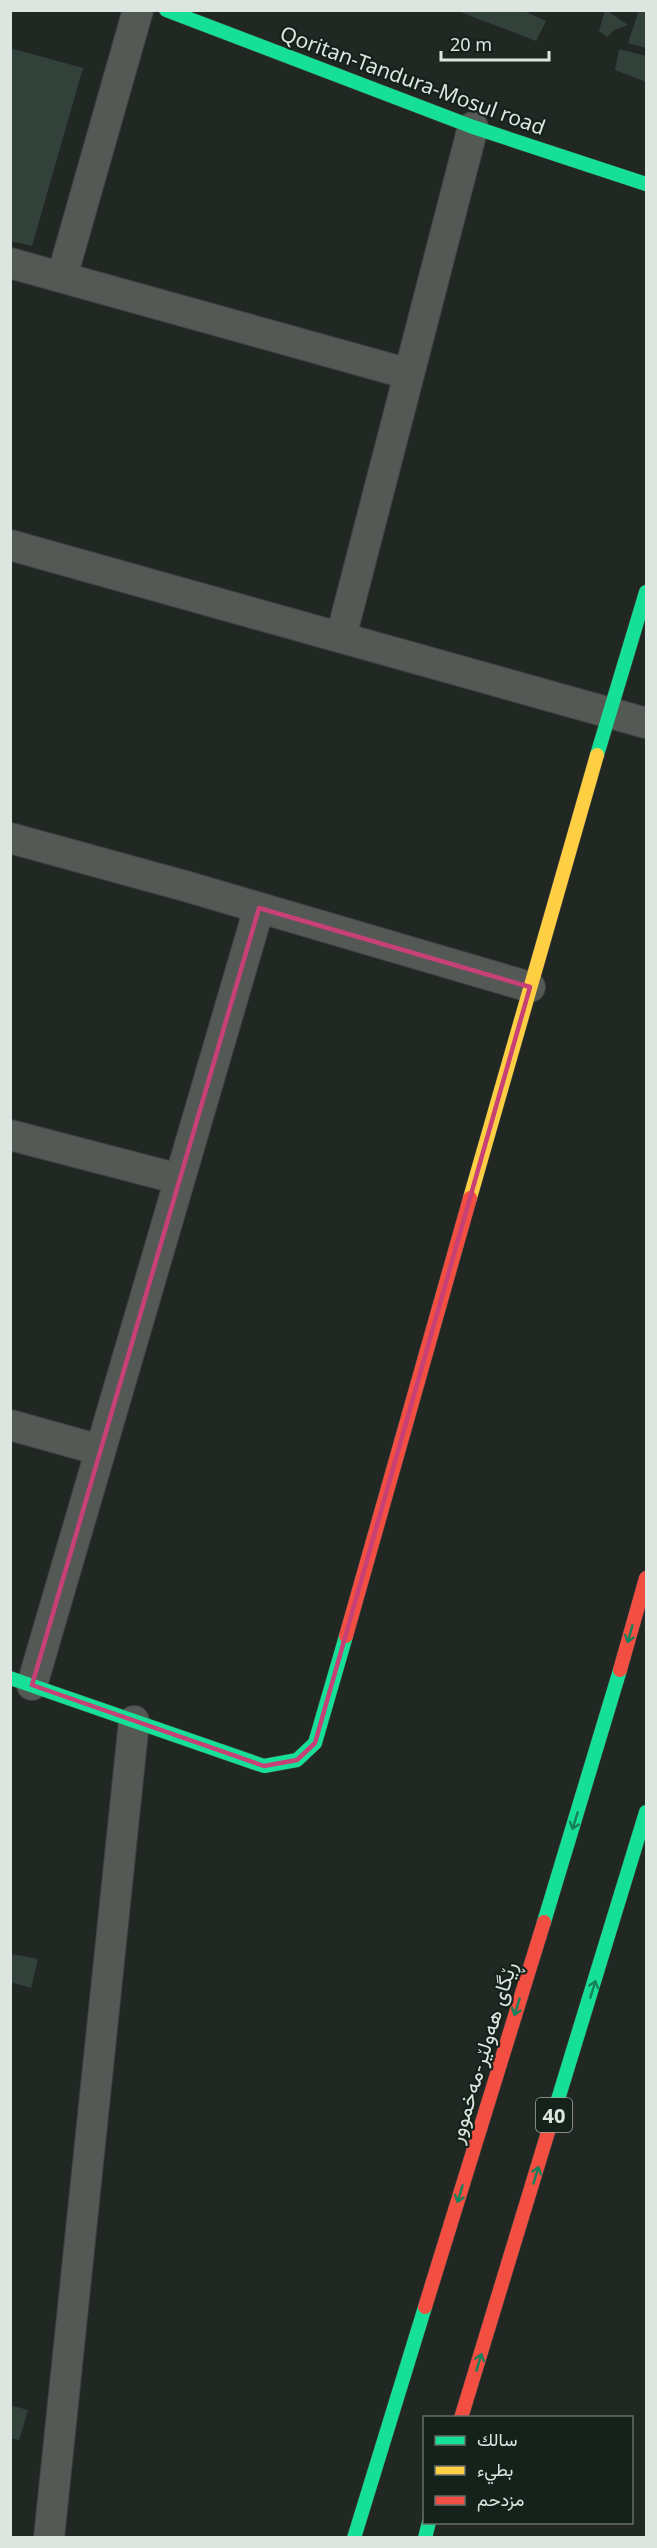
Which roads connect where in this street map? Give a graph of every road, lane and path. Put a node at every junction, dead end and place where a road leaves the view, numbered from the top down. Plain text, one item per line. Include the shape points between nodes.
1 (138, 10) edge
2 (166, 10) edge
3 (473, 127) junction
4 (646, 184) edge
5 (10, 262) edge
6 (62, 277) junction
7 (409, 374) junction
8 (10, 545) edge
9 (646, 592) edge
10 (340, 638) junction
11 (609, 712) junction
12 (646, 723) edge
13 (10, 838) edge
14 (259, 908) junction
15 (530, 987) junction
16 (10, 1136) edge
17 (179, 1179) junction
18 (10, 1425) edge
19 (100, 1450) junction
20 (646, 1578) edge
21 (21, 1682) edge
22 (134, 1721) junction
23 (646, 1812) edge
24 (463, 2416) edge
25 (50, 2538) edge
26 (354, 2538) edge

1 - 6 street
2 - 3 main road, Qoritan-Tandura-Mosul road
3 - 4 main road, Qoritan-Tandura-Mosul road
3 - 7 street
5 - 6 street
6 - 7 street
7 - 10 street
8 - 10 street
9 - 11 main road
10 - 11 street
11 - 12 street
11 - 15 main road
13 - 14 street
14 - 15 street
14 - 17 street
15 - 22 main road via 315,1743 297,1760 264,1766
16 - 17 street
17 - 19 street
18 - 19 street
19 - 21 street
20 -> 26 main road, ڕێگای هەولێر-مەخموور
21 - 22 main road
22 - 25 street
24 -> 23 main road, 40

